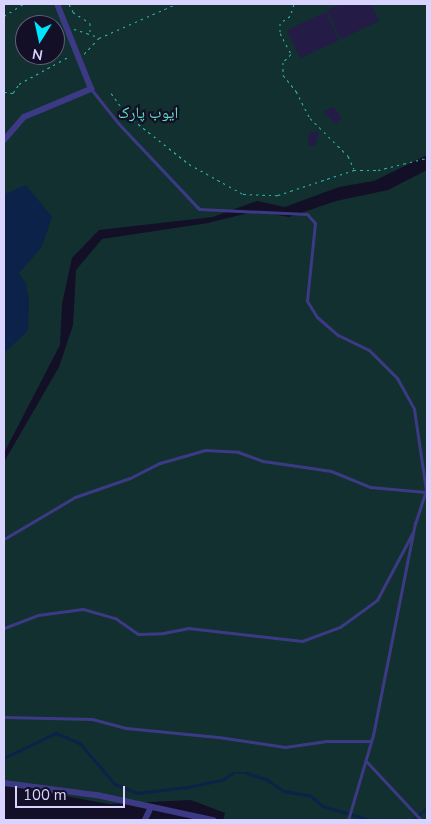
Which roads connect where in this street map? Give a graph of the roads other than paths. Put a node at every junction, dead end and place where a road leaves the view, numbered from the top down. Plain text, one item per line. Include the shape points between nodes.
1 (57, 4) edge
2 (91, 88) junction
3 (4, 140) edge
4 (427, 491) edge
5 (414, 531) junction
6 (4, 539) edge
7 (4, 628) edge
8 (4, 717) edge
9 (371, 741) junction
10 (365, 760) junction
11 (4, 783) edge
12 (151, 807) junction
13 (348, 819) edge
14 (144, 820) edge
15 (213, 820) edge
16 (422, 820) edge

1 - 2 street
2 - 3 street via 24,117
2 - 4 lane via 118,124 199,208 291,211 307,214 315,222 307,301 318,317 338,335 369,350 397,378 414,410
4 - 5 lane
4 - 6 lane via 370,487 331,471 263,461 238,452 205,450 160,463 130,478 75,497
5 - 7 lane via 377,600 340,626 302,641 188,628 163,634 138,634 115,618 83,609 38,614
5 - 9 lane
8 - 9 lane via 92,719 126,728 218,736 286,747 327,740
9 - 10 lane
10 - 13 lane
10 - 16 lane
11 - 12 street via 97,795
12 - 14 street
12 - 15 street

